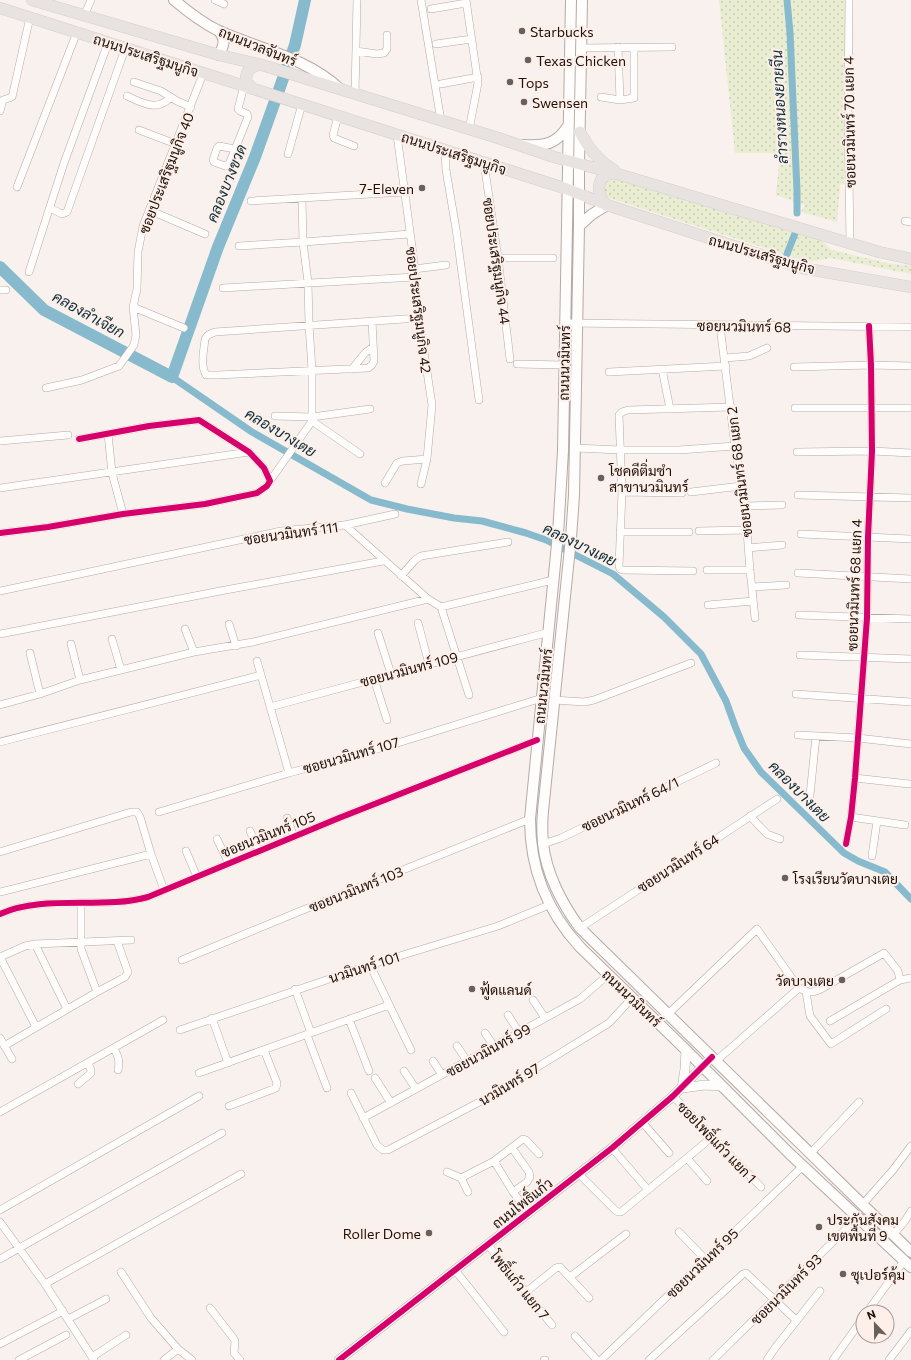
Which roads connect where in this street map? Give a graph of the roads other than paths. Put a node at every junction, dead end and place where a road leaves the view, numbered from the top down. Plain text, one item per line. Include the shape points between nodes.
1 (32, 0) edge
2 (91, 0) edge
3 (174, 0) edge
4 (215, 0) edge
5 (357, 0) edge
6 (421, 0) edge
7 (571, 0) edge
8 (582, 0) edge
9 (849, 0) edge
10 (466, 2) edge
11 (224, 4) dead end
12 (0, 8) edge
13 (431, 9) dead end
14 (84, 16) junction
15 (30, 17) junction
16 (219, 31) junction
17 (77, 32) junction
18 (387, 35) dead end
19 (472, 39) junction
20 (108, 42) junction
21 (436, 44) dead end
22 (618, 47) junction
23 (634, 47) junction
24 (672, 47) dead end
25 (125, 48) junction
26 (582, 48) junction
27 (356, 51) junction
28 (219, 54) junction
29 (262, 65) junction
30 (203, 74) junction
31 (478, 77) junction
32 (134, 82) dead end
33 (441, 84) dead end
34 (244, 86) junction
35 (261, 91) junction
36 (343, 91) junction
37 (355, 95) junction
38 (127, 96) dead end
39 (601, 97) dead end
40 (171, 98) junction
41 (620, 100) junction
42 (298, 102) junction
43 (191, 107) junction
44 (0, 111) edge
45 (338, 116) junction
46 (441, 121) junction
47 (569, 125) junction
48 (139, 130) dead end
49 (469, 130) junction
50 (580, 132) junction
51 (397, 135) junction
52 (176, 144) junction
53 (520, 145) junction
54 (354, 146) dead end
55 (235, 149) dead end
56 (444, 150) junction
57 (288, 154) dead end
58 (567, 161) junction
59 (484, 163) junction
60 (579, 164) junction
61 (621, 175) junction
62 (17, 188) dead end
63 (567, 189) junction
64 (405, 192) junction
65 (579, 194) junction
66 (302, 199) junction
67 (251, 202) dead end
68 (607, 206) junction
69 (50, 208) junction
70 (149, 210) junction
71 (579, 226) junction
72 (205, 234) dead end
73 (410, 234) junction
74 (303, 242) junction
75 (850, 244) junction
76 (239, 246) dead end
77 (498, 258) junction
78 (553, 258) dead end
79 (911, 259) edge
80 (446, 265) dead end
81 (414, 269) junction
82 (29, 272) dead end
83 (415, 277) junction
84 (308, 282) junction
85 (911, 287) edge
86 (223, 288) dead end
87 (134, 307) junction
88 (419, 318) junction
89 (372, 321) junction
90 (565, 323) junction
91 (578, 323) junction
92 (308, 325) junction
93 (720, 326) junction
94 (869, 326) junction
95 (911, 327) edge
96 (184, 328) dead end
97 (373, 347) junction
98 (767, 348) dead end
99 (725, 358) junction
100 (510, 359) dead end
101 (517, 364) dead end
102 (564, 365) junction
103 (871, 365) junction
104 (726, 366) junction
105 (911, 366) edge
106 (794, 367) dead end
107 (352, 369) junction
108 (662, 369) junction
109 (312, 370) junction
110 (609, 372) dead end
111 (46, 388) dead end
112 (479, 400) dead end
113 (731, 407) junction
114 (795, 408) dead end
115 (871, 408) junction
116 (911, 408) edge
117 (370, 409) dead end
118 (670, 409) junction
119 (275, 416) dead end
120 (312, 419) junction
121 (108, 434) junction
122 (68, 435) dead end
123 (79, 438) dead end
124 (0, 441) edge
125 (735, 446) junction
126 (576, 448) junction
127 (620, 450) junction
128 (872, 451) junction
129 (249, 452) junction
130 (797, 452) dead end
131 (911, 453) edge
132 (360, 454) dead end
133 (427, 459) junction
134 (112, 473) junction
135 (270, 481) junction
136 (385, 483) dead end
137 (421, 484) dead end
138 (741, 486) junction
139 (0, 488) edge
140 (622, 492) junction
141 (691, 492) dead end
142 (682, 493) dead end
143 (798, 495) dead end
144 (870, 496) junction
145 (911, 498) edge
146 (782, 505) dead end
147 (745, 506) junction
148 (123, 514) junction
149 (395, 514) dead end
150 (345, 525) junction
151 (746, 530) junction
152 (699, 531) dead end
153 (620, 532) junction
154 (689, 532) dead end
155 (0, 533) edge
156 (801, 534) dead end
157 (868, 537) junction
158 (911, 539) edge
159 (508, 542) dead end
160 (782, 545) dead end
161 (748, 548) junction
162 (384, 561) junction
163 (707, 570) dead end
164 (750, 570) junction
165 (693, 571) dead end
166 (798, 573) dead end
167 (401, 576) junction
168 (867, 577) junction
169 (911, 579) edge
170 (553, 580) junction
171 (786, 584) dead end
172 (752, 587) junction
173 (0, 591) edge
174 (428, 599) junction
175 (753, 600) junction
176 (708, 605) dead end
177 (441, 607) junction
178 (799, 615) dead end
179 (755, 618) dead end
180 (867, 618) junction
181 (911, 619) edge
182 (229, 624) dead end
183 (418, 624) dead end
184 (185, 629) dead end
185 (549, 632) junction
186 (0, 634) edge
187 (378, 634) dead end
188 (112, 640) dead end
189 (71, 644) dead end
190 (236, 646) junction
191 (194, 652) junction
192 (30, 653) dead end
193 (800, 655) dead end
194 (456, 657) junction
195 (864, 658) junction
196 (911, 659) edge
197 (257, 661) dead end
198 (692, 663) dead end
199 (429, 664) junction
200 (121, 670) junction
201 (391, 674) junction
202 (261, 675) junction
203 (374, 679) junction
204 (80, 680) junction
205 (40, 694) junction
206 (796, 694) dead end
207 (468, 695) dead end
208 (542, 698) junction
209 (861, 698) junction
210 (554, 700) junction
211 (911, 702) edge
212 (0, 705) edge
213 (270, 707) junction
214 (387, 720) dead end
215 (798, 735) dead end
216 (816, 736) junction
217 (858, 738) junction
218 (538, 740) junction
219 (0, 742) edge
220 (911, 744) edge
221 (716, 763) dead end
222 (289, 773) junction
223 (855, 778) junction
224 (909, 784) dead end
225 (777, 799) dead end
226 (809, 805) dead end
227 (159, 812) dead end
228 (750, 816) junction
229 (851, 817) junction
230 (287, 818) dead end
231 (530, 819) junction
232 (877, 821) junction
233 (905, 825) dead end
234 (250, 831) dead end
235 (294, 837) junction
236 (217, 838) dead end
237 (780, 840) dead end
238 (543, 844) junction
239 (846, 844) dead end
240 (186, 850) dead end
241 (259, 851) junction
242 (0, 852) edge
243 (151, 854) junction
244 (872, 856) dead end
245 (228, 864) junction
246 (197, 877) junction
247 (164, 890) junction
248 (0, 892) edge
249 (81, 903) junction
250 (549, 905) junction
251 (0, 914) edge
252 (580, 928) junction
253 (131, 940) dead end
254 (117, 941) junction
255 (80, 943) junction
256 (35, 944) junction
257 (0, 957) edge
258 (182, 960) dead end
259 (370, 965) junction
260 (608, 975) junction
261 (911, 978) edge
262 (900, 980) junction
263 (800, 988) junction
264 (295, 990) junction
265 (97, 992) junction
266 (806, 992) junction
267 (632, 998) junction
268 (533, 1000) dead end
269 (389, 1005) junction
270 (886, 1009) dead end
271 (67, 1010) junction
272 (668, 1014) junction
273 (508, 1016) dead end
274 (212, 1018) junction
275 (545, 1018) junction
276 (349, 1019) junction
277 (164, 1020) dead end
278 (830, 1021) dead end
279 (36, 1027) junction
280 (180, 1030) dead end
281 (484, 1032) dead end
282 (519, 1032) junction
283 (309, 1034) junction
284 (0, 1038) edge
285 (4, 1046) junction
286 (457, 1046) dead end
287 (494, 1046) junction
288 (114, 1048) junction
289 (264, 1050) junction
290 (411, 1050) dead end
291 (686, 1050) junction
292 (12, 1059) dead end
293 (714, 1059) junction
294 (433, 1061) dead end
295 (468, 1061) junction
296 (88, 1063) junction
297 (228, 1063) junction
298 (702, 1067) junction
299 (118, 1070) dead end
300 (369, 1071) dead end
301 (404, 1071) dead end
302 (199, 1073) dead end
303 (442, 1075) junction
304 (375, 1078) dead end
305 (78, 1084) dead end
306 (722, 1086) junction
307 (327, 1088) dead end
308 (682, 1088) junction
309 (416, 1089) junction
310 (351, 1093) dead end
311 (199, 1096) dead end
312 (673, 1096) junction
313 (859, 1102) dead end
314 (391, 1103) junction
315 (229, 1106) dead end
316 (0, 1112) edge
317 (363, 1118) junction
318 (642, 1122) junction
319 (222, 1133) dead end
320 (712, 1136) junction
321 (911, 1146) edge
322 (512, 1148) junction
323 (612, 1148) junction
324 (669, 1152) dead end
325 (539, 1154) dead end
326 (810, 1154) junction
327 (687, 1158) junction
328 (494, 1161) junction
329 (803, 1166) junction
330 (447, 1172) dead end
331 (241, 1174) dead end
332 (579, 1174) junction
333 (461, 1178) junction
334 (707, 1181) dead end
335 (761, 1187) dead end
336 (648, 1190) junction
337 (468, 1192) dead end
338 (513, 1192) junction
339 (862, 1205) junction
340 (0, 1210) edge
341 (911, 1211) edge
342 (529, 1213) junction
343 (858, 1217) junction
344 (0, 1222) edge
345 (679, 1232) dead end
346 (626, 1234) dead end
347 (893, 1235) junction
348 (488, 1245) junction
349 (20, 1248) junction
350 (911, 1252) edge
351 (0, 1259) edge
352 (706, 1260) junction
353 (907, 1264) edge
354 (455, 1270) junction
355 (120, 1272) dead end
356 (570, 1276) junction
357 (45, 1284) junction
358 (820, 1291) dead end
359 (526, 1292) junction
360 (589, 1298) dead end
361 (106, 1299) dead end
362 (775, 1300) junction
363 (874, 1304) edge
364 (210, 1308) dead end
365 (63, 1311) junction
366 (68, 1319) junction
367 (796, 1320) junction
368 (552, 1325) dead end
369 (855, 1329) edge
370 (911, 1331) edge
371 (504, 1332) dead end
372 (66, 1334) dead end
373 (126, 1335) dead end
374 (575, 1336) dead end
375 (0, 1344) edge
376 (178, 1349) junction
377 (93, 1358) edge
378 (19, 1360) edge
379 (164, 1360) edge
380 (192, 1360) edge
381 (240, 1360) edge
382 (339, 1360) edge
383 (597, 1360) edge
384 (601, 1360) edge
385 (649, 1360) edge
386 (713, 1360) edge
387 (767, 1360) edge
388 (833, 1360) edge
389 (889, 1360) edge

1 - 14 main road, ถนนประเสริฐมนูกิจ
2 - 14 street
3 - 16 main road, ถนนนวลจันทร์
4 - 11 street
5 - 27 street
6 - 46 street
7 - 47 main road, ถนนนวมินทร์
8 - 26 main road, ถนนนวมินทร์
9 - 75 street, ซอยนวมินทร์ 70 แยก 4
10 - 13 street
10 - 19 street
12 - 15 main road, ถนนประเสริฐมนูกิจ
14 - 28 main road, ถนนประเสริฐมนูกิจ
15 - 17 main road, ถนนประเสริฐมนูกิจ
15 - 44 street via 12,97 3,100
16 - 28 main road via 225,42
16 - 36 main road, ถนนนวลจันทร์ via 277,52 332,81
17 - 20 main road, ถนนประเสริฐมนูกิจ
17 - 62 street
18 - 27 street via 387,49 384,53
19 - 21 street
19 - 31 street
20 - 25 main road, ถนนประเสริฐมนูกิจ
20 - 69 street
22 - 23 street
22 - 26 street
22 - 41 street
23 - 24 street
23 - 41 street via 635,96 633,100
25 - 30 main road, ถนนประเสริฐมนูกิจ
25 - 69 street via 67,212 62,214
26 - 50 main road, ถนนนวมินทร์
27 - 37 street
28 - 29 main road, ถนนประเสริฐมนูกิจ
29 - 35 main road via 250,68 246,75 249,86
29 - 36 main road, ถนนประเสริฐมนูกิจ
30 - 34 main road, ถนนประเสริฐมนูกิจ
30 - 43 street, ซอยประเสริฐมนูกิจ 40
31 - 33 street
31 - 49 street
32 - 40 street
34 - 35 main road, ถนนประเสริฐมนูกิจ
34 - 55 street via 238,108 248,117
35 - 42 main road, ถนนประเสริฐมนูกิจ
36 - 37 main road, ถนนประเสริฐมนูกิจ
37 - 46 main road, ถนนประเสริฐมนูกิจ
38 - 40 street via 157,106
39 - 41 street
40 - 43 street
42 - 45 main road, ถนนประเสริฐมนูกิจ
42 - 57 street
43 - 52 street, ซอยประเสริฐมนูกิจ 40
45 - 51 main road, ถนนประเสริฐมนูกิจ
45 - 54 street via 334,138
46 - 49 main road, ถนนประเสริฐมนูกิจ
47 - 53 main road via 562,136 554,142 545,145
47 - 58 main road, ถนนนวมินทร์
48 - 52 street
49 - 53 main road, ถนนประเสริฐมนูกิจ
50 - 60 main road, ถนนนวมินทร์
50 - 61 main road via 596,157
51 - 56 main road, ถนนประเสริฐมนูกิจ
51 - 64 street, ซอยประเสริฐมนูกิจ 42
52 - 70 street, ซอยประเสริฐมนูกิจ 40
53 - 58 main road, ถนนประเสริฐมนูกิจ
56 - 59 main road, ถนนประเสริฐมนูกิจ
56 - 112 street
58 - 60 main road, ถนนประเสริฐมนูกิจ
58 - 63 main road, ถนนนวมินทร์
59 - 63 main road, ถนนประเสริฐมนูกิจ
59 - 77 street, ซอยประเสริฐมนูกิจ 44
60 - 61 main road, ถนนประเสริฐมนูกิจ
60 - 65 main road, ถนนนวมินทร์
61 - 68 main road via 611,174 598,185 599,194
61 - 75 main road, ถนนประเสริฐมนูกิจ
63 - 65 main road, ถนนประเสริฐมนูกิจ
63 - 90 main road, ถนนนวมินทร์
64 - 66 street
64 - 73 street, ซอยประเสริฐมนูกิจ 42
65 - 68 main road, ถนนประเสริฐมนูกิจ
65 - 71 main road, ถนนนวมินทร์
66 - 67 street
66 - 74 street
68 - 71 main road
68 - 85 main road, ถนนประเสริฐมนูกิจ via 802,268
69 - 82 street
70 - 72 street
70 - 87 street, ซอยประเสริฐมนูกิจ 40 via 138,252
71 - 91 main road, ถนนนวมินทร์
73 - 74 street
73 - 81 street, ซอยประเสริฐมนูกิจ 42
74 - 76 street
74 - 84 street
75 - 79 main road, ถนนประเสริฐมนูกิจ
77 - 78 street
77 - 100 street, ซอยประเสริฐมนูกิจ 44
80 - 81 street
81 - 83 street, ซอยประเสริฐมนูกิจ 42
83 - 84 street
83 - 88 street, ซอยประเสริฐมนูกิจ 42
84 - 86 street
84 - 92 street
87 - 96 street
87 - 111 street, ซอยประเสริฐมนูกิจ 40 via 134,346 118,366 82,380
88 - 89 street
88 - 133 street, ซอยประเสริฐมนูกิจ 42 via 432,405
89 - 92 street
89 - 97 street
90 - 91 street, ซอยนวมินทร์ 68
90 - 102 main road, ถนนนวมินทร์
91 - 93 street, ซอยนวมินทร์ 68
91 - 126 main road, ถนนนวมินทร์
92 - 109 street
92 - 109 street via 211,333 205,339 202,365 206,375
93 - 94 street, ซอยนวมินทร์ 68
93 - 99 street, ซอยนวมินทร์ 68 แยก 2
94 - 95 street, ซอยนวมินทร์ 68
94 - 103 street, ซอยนวมินทร์ 68 แยก 4
97 - 107 street
97 - 107 street via 372,365 368,368
98 - 99 street via 749,356
99 - 104 street, ซอยนวมินทร์ 68 แยก 2
101 - 102 street
102 - 170 main road, ถนนนวมินทร์ via 563,451
103 - 105 street
103 - 106 street
103 - 115 street, ซอยนวมินทร์ 68 แยก 4
104 - 108 street
104 - 113 street, ซอยนวมินทร์ 68 แยก 2
107 - 109 street
108 - 110 street
108 - 118 street
109 - 120 street
113 - 118 street
113 - 125 street, ซอยนวมินทร์ 68 แยก 2
114 - 115 street
115 - 116 street
115 - 128 street, ซอยนวมินทร์ 68 แยก 4
117 - 120 street
118 - 127 street via 622,412 619,415
119 - 120 street
120 - 132 street
120 - 135 street
121 - 123 street
121 - 129 street via 199,420
121 - 134 street
122 - 124 street
125 - 127 street via 679,450
125 - 138 street, ซอยนวมินทร์ 68 แยก 2
126 - 127 street
126 - 210 main road, ถนนนวมินทร์ via 572,538
127 - 140 street
128 - 130 street
128 - 131 street
128 - 144 street, ซอยนวมินทร์ 68 แยก 4
129 - 134 street
129 - 135 street via 264,468
133 - 136 street via 397,463
133 - 137 street, ซอยประเสริฐมนูกิจ 42
134 - 139 street
134 - 148 street
135 - 148 street via 257,493 205,504
138 - 141 street
138 - 147 street, ซอยนวมินทร์ 68 แยก 2
140 - 142 street
140 - 153 street
143 - 144 street
144 - 145 street
144 - 157 street, ซอยนวมินทร์ 68 แยก 4
146 - 147 street
147 - 151 street, ซอยนวมินทร์ 68 แยก 2
148 - 155 street
149 - 150 street
150 - 162 street, ซอยนวมินทร์ 111
150 - 173 street, ซอยนวมินทร์ 111 via 281,532
151 - 152 street
151 - 161 street, ซอยนวมินทร์ 68 แยก 2
153 - 154 street
153 - 165 street via 620,569
156 - 157 street
157 - 158 street
157 - 168 street, ซอยนวมินทร์ 68 แยก 4
159 - 167 street via 421,556
160 - 161 street
161 - 164 street, ซอยนวมินทร์ 68 แยก 2
162 - 167 street, ซอยนวมินทร์ 111
162 - 186 street
163 - 164 street
164 - 172 street, ซอยนวมินทร์ 68 แยก 2
166 - 168 street
167 - 174 street, ซอยนวมินทร์ 111
168 - 169 street
168 - 180 street, ซอยนวมินทร์ 68 แยก 4
170 - 177 street
170 - 185 main road, ถนนนวมินทร์
171 - 172 street
172 - 175 street, ซอยนวมินทร์ 68 แยก 2
174 - 177 street, ซอยนวมินทร์ 111
174 - 190 street
175 - 176 street
175 - 179 street, ซอยนวมินทร์ 68 แยก 2
177 - 194 street
178 - 180 street
180 - 181 street
180 - 195 street, ซอยนวมินทร์ 68 แยก 4
182 - 190 street
183 - 199 street
184 - 191 street
185 - 194 street, ซอยนวมินทร์ 109
185 - 208 main road, ถนนนวมินทร์
187 - 201 street
188 - 200 street
189 - 204 street
190 - 191 street
191 - 200 street
192 - 205 street
193 - 195 street
194 - 199 street, ซอยนวมินทร์ 109
194 - 207 street
195 - 196 street
195 - 209 street, ซอยนวมินทร์ 68 แยก 4
197 - 202 street
198 - 210 street via 594,700
199 - 201 street, ซอยนวมินทร์ 109
200 - 204 street
201 - 203 street, ซอยนวมินทร์ 109
202 - 213 street
202 - 219 street
203 - 213 street, ซอยนวมินทร์ 109
203 - 214 street
204 - 205 street
205 - 212 street
206 - 209 street
208 - 218 main road, ถนนนวมินทร์
208 - 222 street, ซอยนวมินทร์ 107 via 388,746
209 - 211 street
209 - 217 street, ซอยนวมินทร์ 68 แยก 4
210 - 238 main road, ถนนนวมินทร์ via 543,811
213 - 222 street
215 - 216 street
216 - 217 street
216 - 226 street
217 - 220 street
217 - 223 street, ซอยนวมินทร์ 68 แยก 4
218 - 231 main road, ถนนนวมินทร์
218 - 235 street, ซอยนวมินทร์ 105
221 - 238 street, ซอยนวมินทร์ 64/1 via 561,838
222 - 227 street, ซอยนวมินทร์ 107
223 - 224 street
223 - 229 street, ซอยนวมินทร์ 68 แยก 4
225 - 228 street, ซอยนวมินทร์ 64
228 - 237 street via 768,834
228 - 252 street, ซอยนวมินทร์ 64
229 - 232 street
229 - 239 street, ซอยนวมินทร์ 68 แยก 4
230 - 235 street
231 - 250 main road, ถนนนวมินทร์ via 533,862
231 - 258 street, ซอยนวมินทร์ 103
232 - 233 street
232 - 244 street
234 - 241 street
235 - 241 street, ซอยนวมินทร์ 105
236 - 245 street
238 - 252 main road, ถนนนวมินทร์ via 556,889
240 - 246 street
241 - 245 street, ซอยนวมินทร์ 105
242 - 243 street via 135,812 139,813
243 - 247 street
243 - 248 street
245 - 246 street, ซอยนวมินทร์ 105
246 - 247 street, ซอยนวมินทร์ 105
247 - 249 street, ซอยนวมินทร์ 105 via 139,900
249 - 251 street, ซอยนวมินทร์ 105 via 28,906
249 - 255 street
250 - 259 street, นวมินทร์ 101 via 498,926
250 - 260 main road, ถนนนวมินทร์ via 569,936
252 - 272 main road, ถนนนวมินทร์
253 - 254 street
254 - 255 street
254 - 265 street via 128,974
255 - 256 street
255 - 265 street via 82,956
256 - 257 street
256 - 271 street
257 - 279 street
259 - 264 street, นวมินทร์ 101
259 - 269 street
260 - 267 main road, ถนนนวมินทร์
260 - 275 street, ซอยนวมินทร์ 99 via 580,999
261 - 262 street
262 - 266 street via 898,971 884,953 813,993
262 - 278 street
263 - 266 street
263 - 272 street via 757,928
263 - 293 street
264 - 274 street, นวมินทร์ 101
264 - 283 street
265 - 271 street
266 - 270 street via 810,1016 831,1044
267 - 291 main road, ถนนนวมินทร์
267 - 317 street, นวมินทร์ 97 via 609,1023 487,1098 388,1150 383,1150 378,1145
268 - 275 street
269 - 276 street
269 - 290 street
271 - 279 street
272 - 293 main road, ถนนนวมินทร์
273 - 282 street
274 - 280 street, นวมินทร์ 101
274 - 297 street
275 - 282 street, ซอยนวมินทร์ 99
276 - 283 street
276 - 300 street
277 - 288 street
279 - 285 street
281 - 287 street
282 - 287 street, ซอยนวมินทร์ 99
283 - 289 street
283 - 307 street
284 - 285 street
285 - 292 street
286 - 295 street
287 - 295 street, ซอยนวมินทร์ 99
288 - 296 street
288 - 299 street via 119,1057
289 - 297 street
289 - 315 street via 277,1087
291 - 298 main road, ถนนนวมินทร์
291 - 308 street
293 - 298 street, ถนนโพธิ์แก้ว
293 - 326 main road, ถนนนวมินทร์
294 - 303 street
295 - 303 street, ซอยนวมินทร์ 99
296 - 305 street via 91,1073
296 - 316 street
297 - 302 street
298 - 306 main road, ถนนนวมินทร์
298 - 308 street, ถนนโพธิ์แก้ว
301 - 309 street
303 - 309 street, ซอยนวมินทร์ 99
304 - 314 street
306 - 308 street
306 - 329 main road, ถนนนวมินทร์
308 - 312 street, ถนนโพธิ์แก้ว
309 - 314 street, ซอยนวมินทร์ 99
310 - 317 street
311 - 340 street
312 - 318 street, ถนนโพธิ์แก้ว
312 - 320 street, ซอยโพธิ์แก้ว แยก 1
313 - 326 street
314 - 317 street, ซอยนวมินทร์ 99
318 - 323 street, ถนนโพธิ์แก้ว
318 - 324 street
319 - 349 street
320 - 327 street
320 - 335 street, ซอยโพธิ์แก้ว แยก 1
321 - 339 street
322 - 325 street via 523,1139
322 - 328 street
322 - 338 street via 530,1177
323 - 332 street, ถนนโพธิ์แก้ว
323 - 336 street
326 - 339 main road, ถนนนวมินทร์
327 - 334 street
327 - 336 street
328 - 333 street
328 - 338 street
329 - 343 main road, ถนนนวมินทร์
329 - 352 street, ซอยนวมินทร์ 95
330 - 333 street
331 - 357 street
332 - 336 street via 618,1212
332 - 342 street, ถนนโพธิ์แก้ว
333 - 337 street
338 - 342 street
339 - 347 main road, ถนนนวมินทร์
341 - 347 street
342 - 348 street, ถนนโพธิ์แก้ว
343 - 353 main road, ถนนนวมินทร์
343 - 362 street, ซอยนวมินทร์ 93
344 - 349 street
345 - 352 street
346 - 356 street
347 - 350 main road, ถนนนวมินทร์
348 - 354 street, ถนนโพธิ์แก้ว
348 - 359 street, โพธิ์เเก้ว แยก 7
349 - 351 street
349 - 357 street
350 - 353 main road
352 - 384 street, ซอยนวมินทร์ 95
353 - 363 street
354 - 371 street
354 - 382 street, ถนนโพธิ์แก้ว
355 - 376 street via 151,1318
356 - 359 street via 560,1267 556,1268
356 - 360 street
357 - 365 street
358 - 367 street
359 - 368 street, โพธิ์เเก้ว แยก 7
361 - 366 street
362 - 367 street
362 - 385 street via 746,1272
362 - 386 street, ซอยนวมินทร์ 93
364 - 381 street via 234,1339 234,1353
365 - 366 street
365 - 375 street
366 - 377 street
367 - 387 street
369 - 388 street
370 - 389 street
372 - 378 street
373 - 377 street
374 - 383 street
376 - 379 street
376 - 380 street

